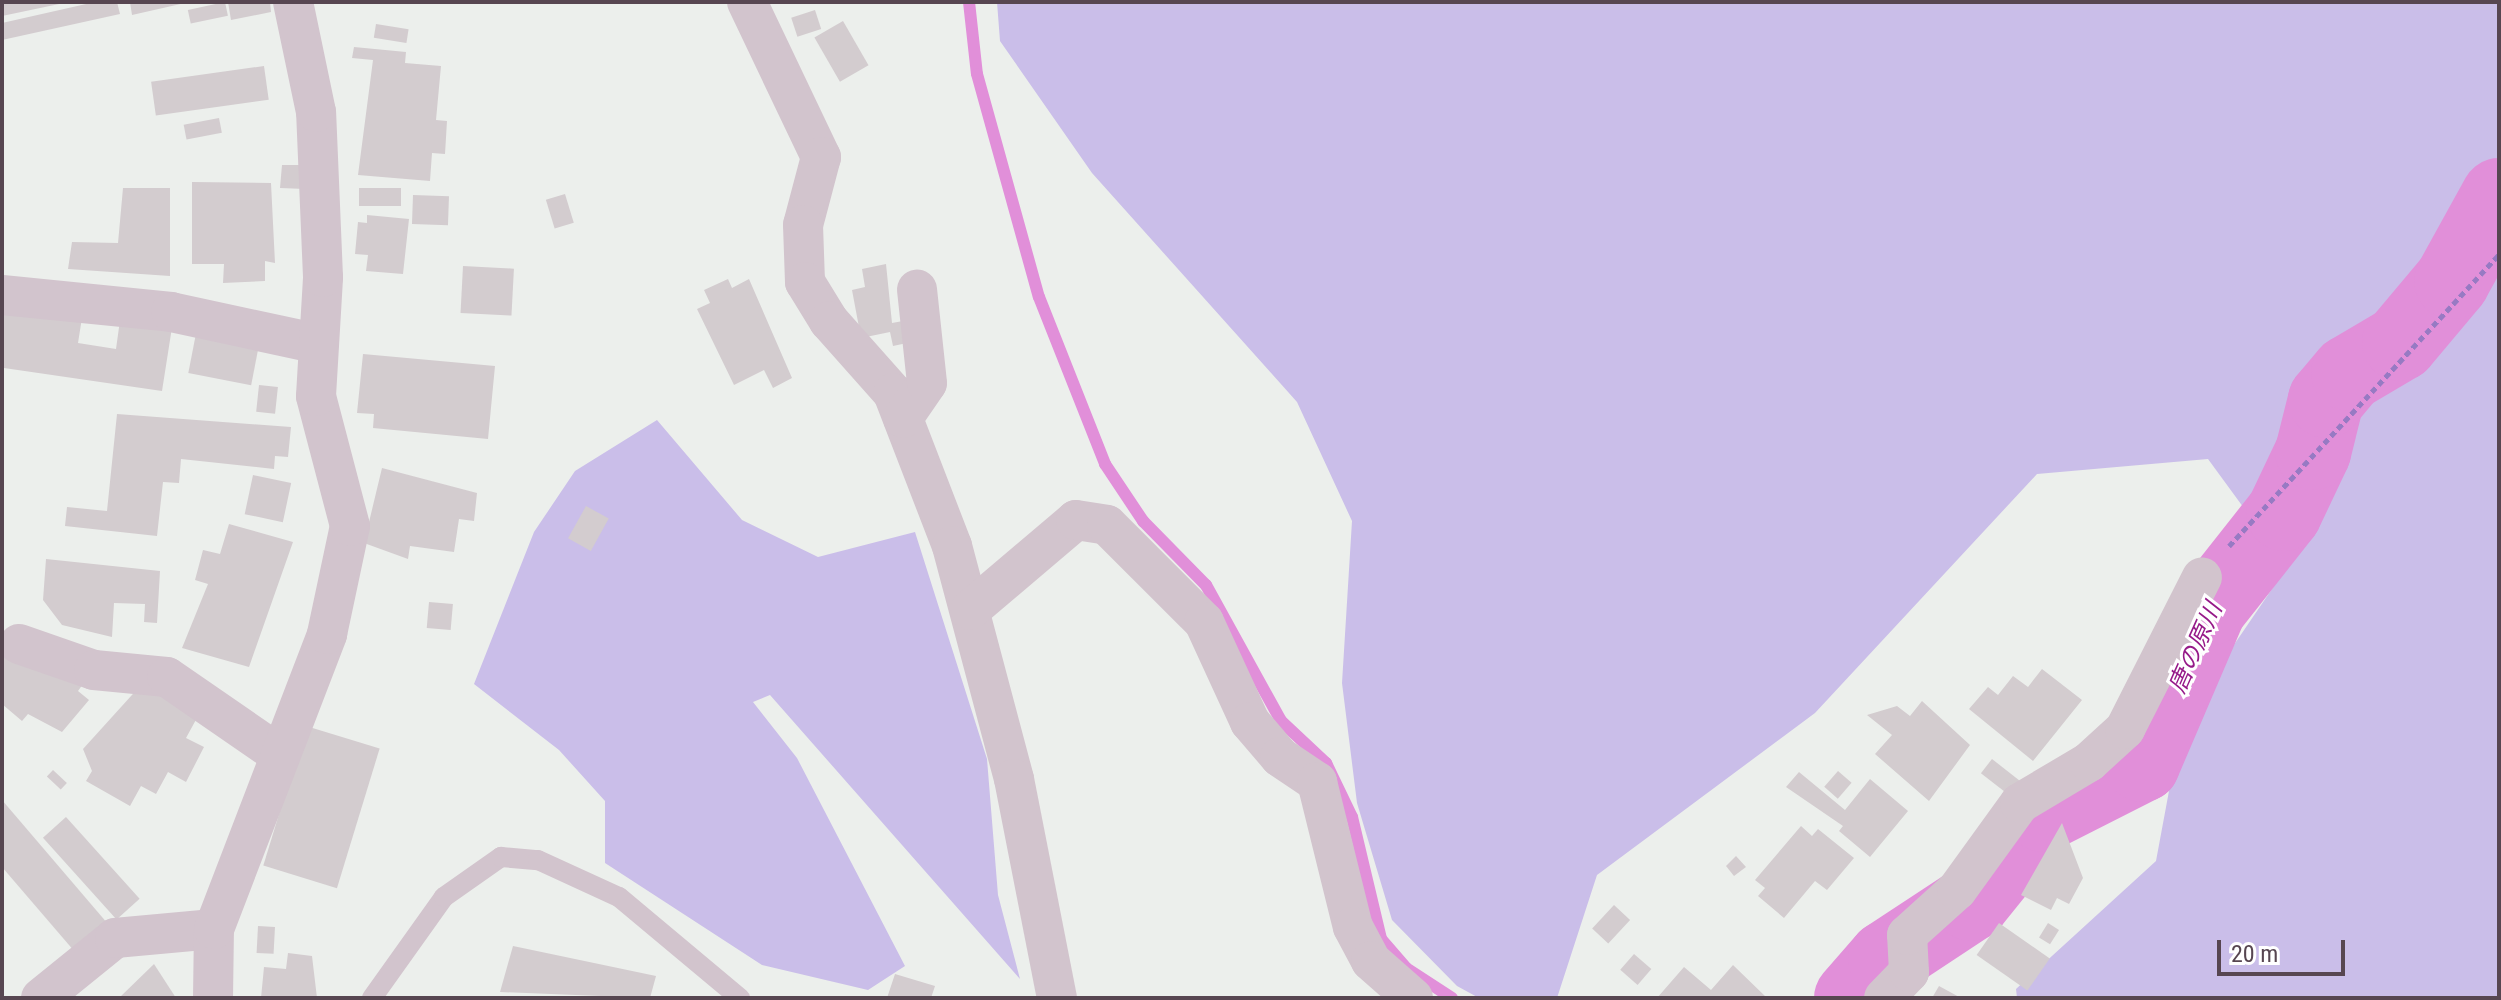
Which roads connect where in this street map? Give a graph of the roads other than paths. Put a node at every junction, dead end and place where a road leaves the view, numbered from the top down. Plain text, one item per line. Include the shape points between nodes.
1 (293, 2) edge
2 (747, 2) edge
3 (917, 290) dead end
4 (2, 295) edge
5 (319, 344) junction
6 (903, 418) junction
7 (2202, 577) road end
8 (970, 610) junction
9 (19, 644) dead end
10 (280, 755) junction
11 (214, 929) junction
12 (41, 998) edge
13 (213, 998) edge
14 (372, 998) edge
15 (740, 998) edge
16 (1057, 998) edge
17 (1413, 998) edge
18 (1884, 998) edge

1 - 5 street via 316,112
2 - 6 street via 821,157 803,225 805,282 829,321 893,393
3 - 6 street via 927,383
4 - 5 street via 171,312
5 - 10 street via 316,396 350,526 327,634
6 - 8 street
7 - 18 street via 2125,729 2089,762 2020,803 1957,890 1907,935 1909,972
8 - 16 street via 1014,779
8 - 17 street via 1076,520 1107,525 1204,622 1250,722 1280,757 1317,782 1353,927 1371,961
9 - 10 street via 94,670 167,677
10 - 11 street
11 - 12 street via 115,938
11 - 13 street
14 - 15 lane via 444,897 501,857 538,860 619,897

